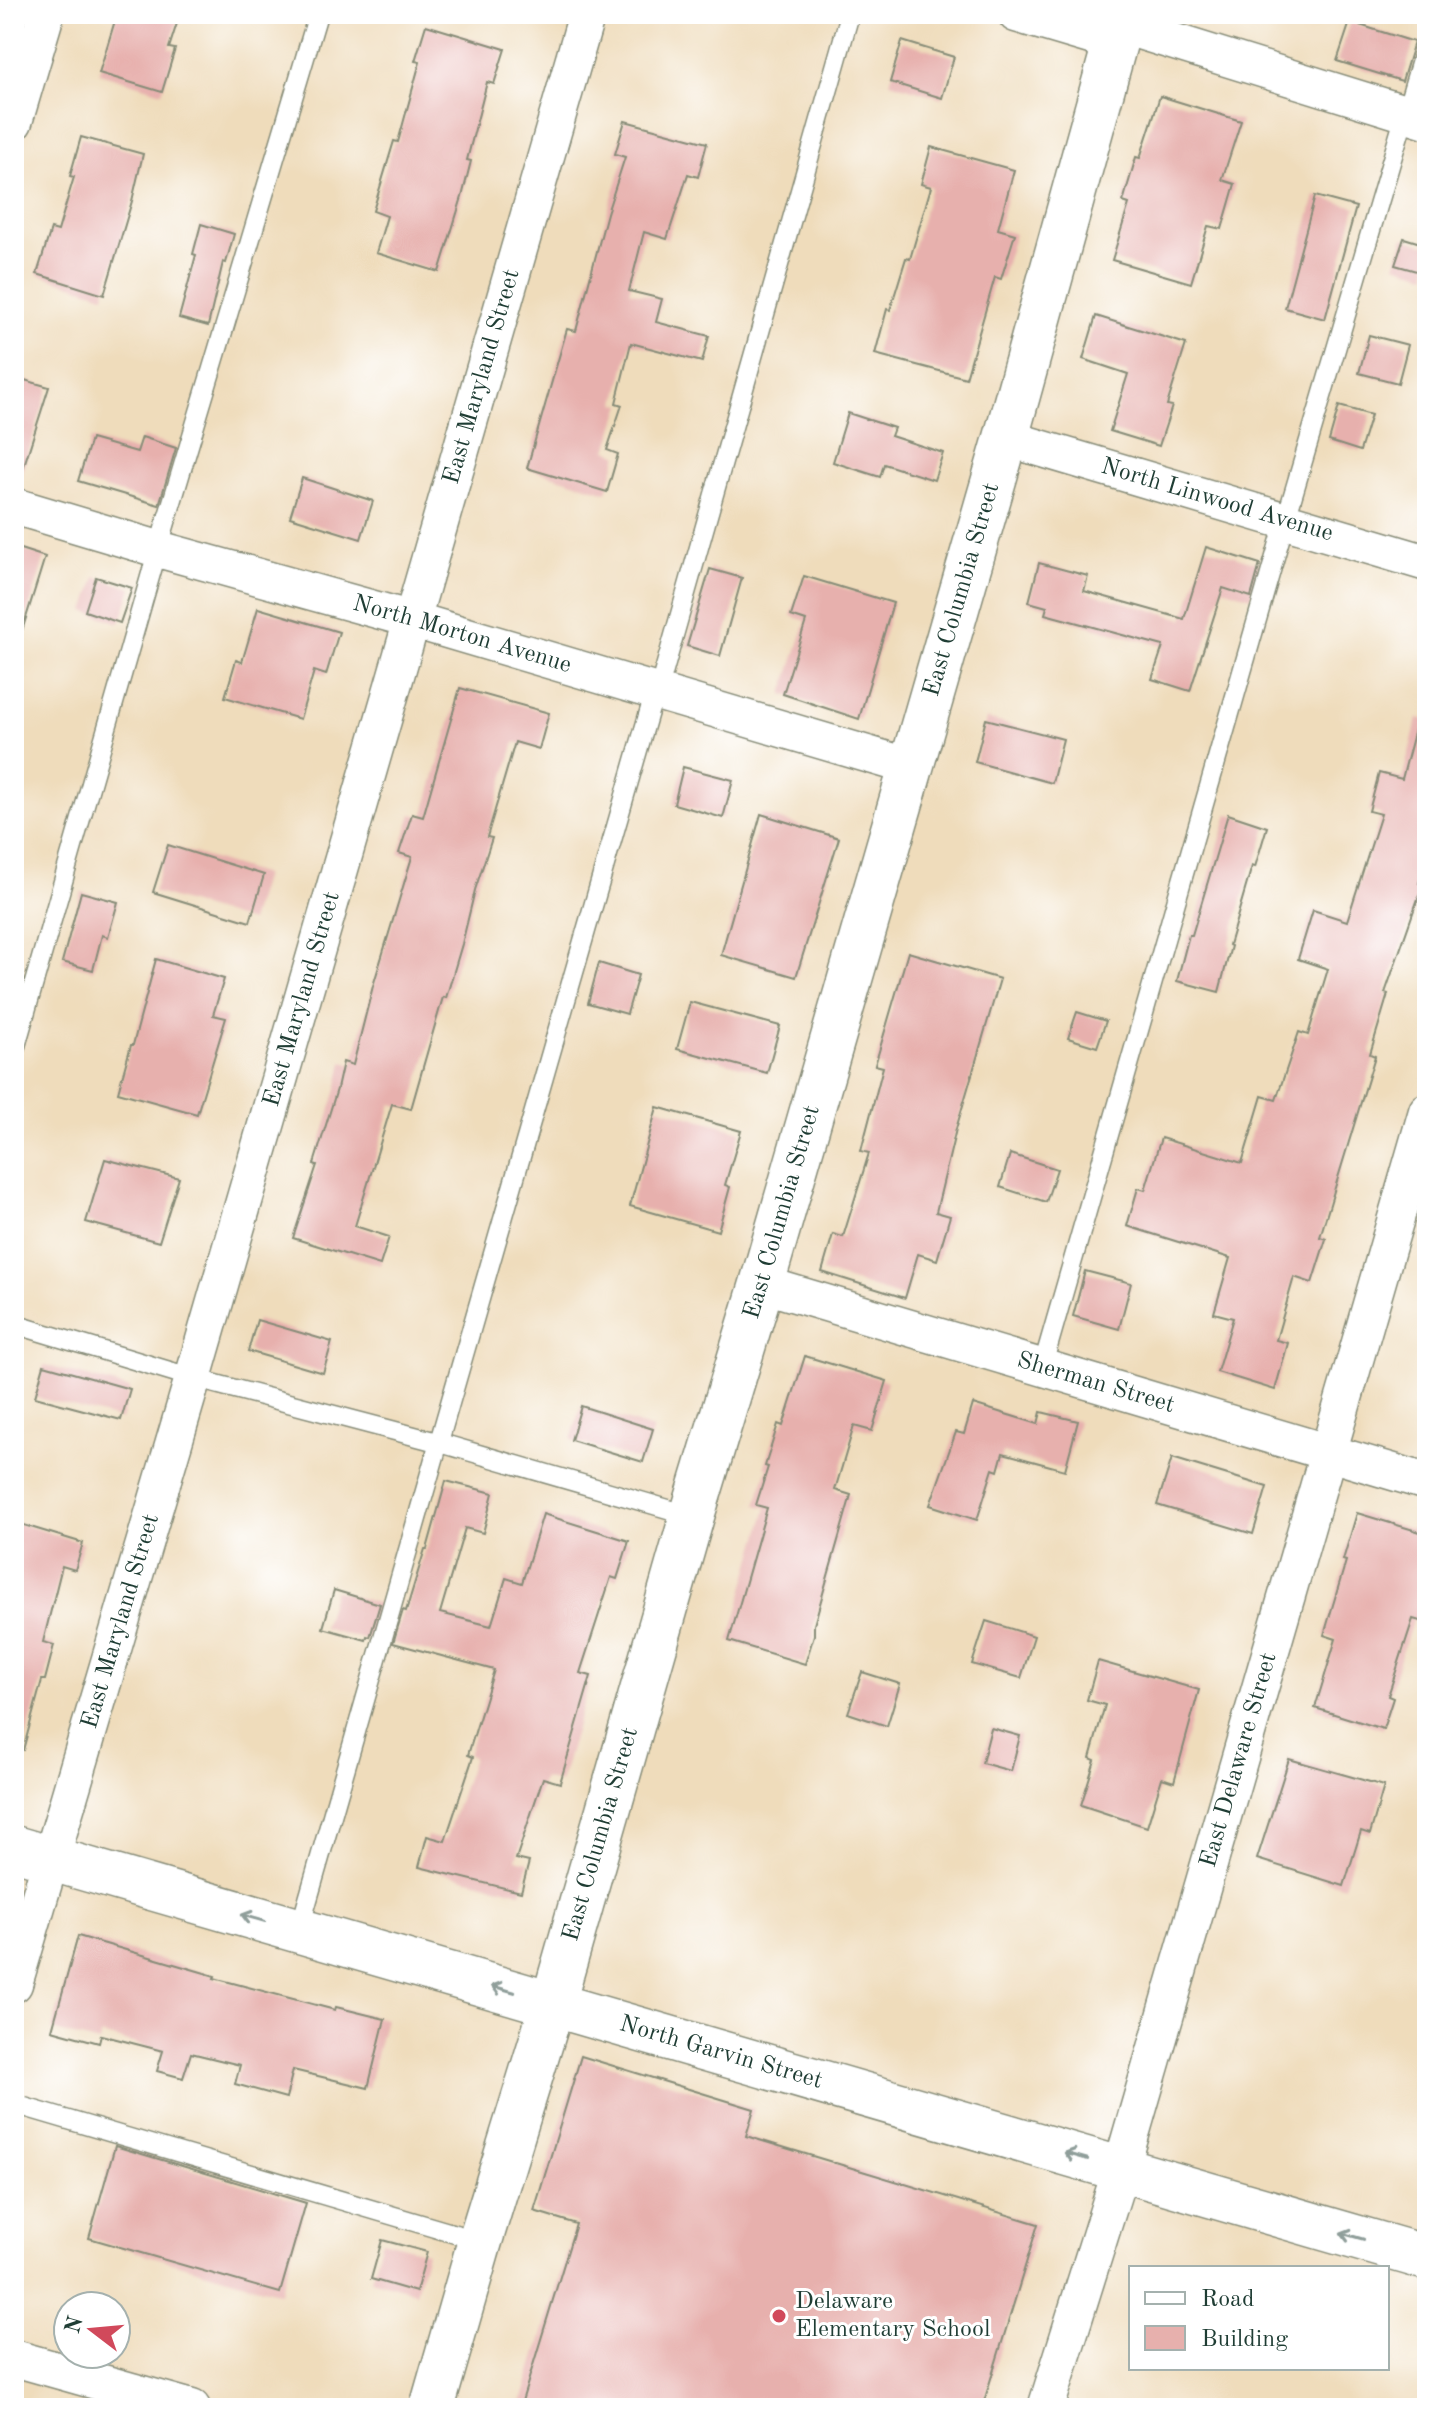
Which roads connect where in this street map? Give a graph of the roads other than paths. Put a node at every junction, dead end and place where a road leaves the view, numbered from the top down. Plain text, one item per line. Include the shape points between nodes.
1 (46, 14) edge
2 (318, 14) edge
3 (587, 14) edge
4 (850, 14) edge
5 (1016, 14) edge
6 (1119, 27) edge
7 (1427, 40) edge
8 (1416, 116) edge
9 (14, 122) edge
10 (1006, 438) junction
11 (14, 506) edge
12 (1285, 522) junction
13 (158, 549) junction
14 (1427, 563) edge
15 (413, 620) junction
16 (656, 692) junction
17 (911, 767) junction
18 (14, 1053) edge
19 (1427, 1111) edge
20 (762, 1284) junction
21 (14, 1324) edge
22 (1042, 1368) junction
23 (193, 1378) junction
24 (437, 1442) junction
25 (1328, 1453) junction
26 (1427, 1482) edge
27 (692, 1516) junction
28 (32, 1853) edge
29 (299, 1931) junction
30 (14, 1984) edge
31 (553, 2003) junction
32 (14, 2104) edge
33 (1121, 2169) junction
34 (480, 2241) junction
35 (1427, 2258) edge
36 (14, 2358) edge
37 (192, 2408) edge
38 (432, 2408) edge
39 (1046, 2408) edge

1 - 9 street
2 - 13 lane
3 - 15 street, East Maryland Street
4 - 16 lane
5 - 6 street
6 - 8 street
6 - 10 main road, East Columbia Street
7 - 8 lane
8 - 12 lane
10 - 12 street, North Linwood Avenue
10 - 17 main road, East Columbia Street
11 - 13 street, North Morton Avenue
12 - 14 street, North Linwood Avenue
12 - 22 lane
13 - 15 street, North Morton Avenue
13 - 18 lane
15 - 16 street, North Morton Avenue
15 - 23 street, East Maryland Street
16 - 17 street, North Morton Avenue
16 - 24 lane
17 - 20 main road, East Columbia Street
19 - 25 street, East Delaware Street
20 - 22 street, Sherman Street
20 - 27 main road, East Columbia Street
21 - 23 lane
22 - 25 street, Sherman Street
23 - 24 lane
23 - 28 street, East Maryland Street
24 - 27 lane
24 - 29 lane
25 - 26 street, Sherman Street
25 - 33 street, East Delaware Street
27 - 31 main road, East Columbia Street
29 -> 28 main road, North Garvin Street
28 - 30 street, East Maryland Street
31 -> 29 main road, North Garvin Street
33 -> 31 main road, North Garvin Street
31 - 34 main road, East Columbia Street
32 - 34 lane
35 -> 33 main road, North Garvin Street
33 - 39 street, East Delaware Street
34 - 38 main road, East Columbia Street
36 - 37 street

